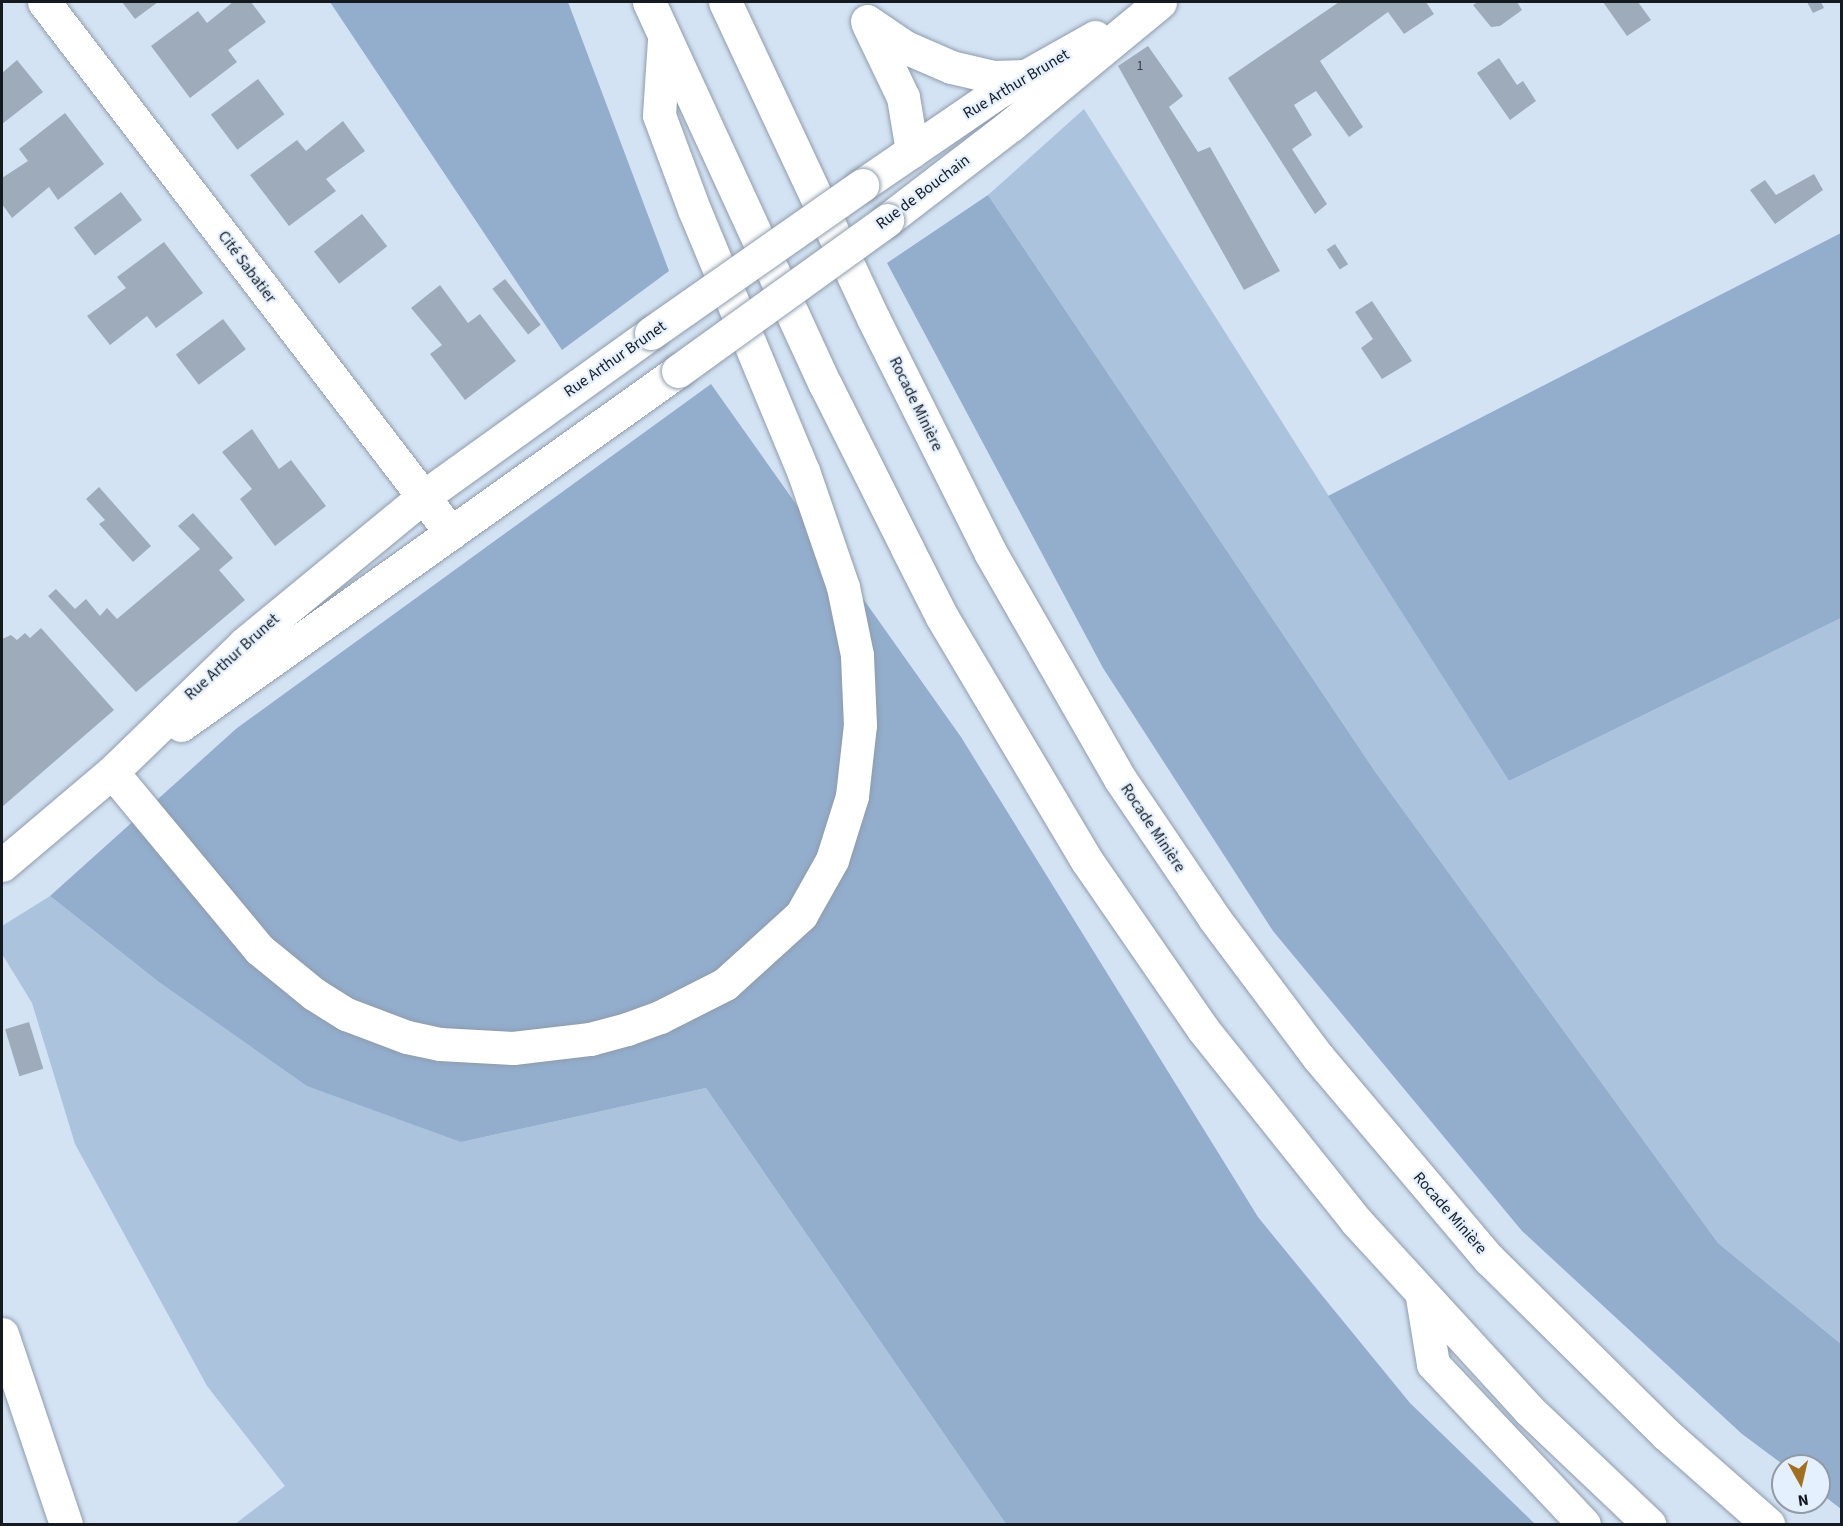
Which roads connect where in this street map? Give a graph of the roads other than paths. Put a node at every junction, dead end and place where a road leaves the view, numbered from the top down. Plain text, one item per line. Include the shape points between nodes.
1 (44, 2) edge
2 (649, 2) edge
3 (725, 2) edge
4 (1160, 2) edge
5 (861, 11) edge
6 (664, 34) junction
7 (1026, 76) junction
8 (912, 151) junction
9 (891, 216) junction
10 (678, 371) joint
11 (423, 497) junction
12 (451, 533) junction
13 (112, 772) junction
14 (2, 865) edge
15 (1422, 1297) junction
16 (2, 1334) edge
17 (66, 1524) edge
18 (1584, 1524) edge
19 (1648, 1524) edge
20 (1768, 1524) edge

1 - 11 main road, Cité Sabatier
2 - 6 main road
3 - 20 main road, Rocade Minière via 873,318 990,552 1079,710 1166,848 1318,1057 1489,1258 1667,1435
4 - 7 main road, Rue Arthur Brunet
4 - 9 main road, Rue de Bouchain via 1020,118
5 - 7 main road via 905,47 951,68 994,77
5 - 8 main road via 903,97
6 - 13 main road via 659,114 695,212 806,480 843,587 857,655 860,725 852,796 832,860 801,915 725,984 627,1029 590,1039 513,1048 441,1044 407,1037 346,1014 314,994 260,950
6 - 15 main road via 825,384 907,548 1044,793 1202,1028 1285,1135
7 - 8 main road, Rue Arthur Brunet
8 - 9 main road via 909,176
8 - 11 main road, Rue Arthur Brunet, bridge
9 - 10 main road, Rue de Bouchain, bridge
10 - 12 main road, Rue Arthur Brunet
11 - 12 main road, Cité Sabatier
11 - 13 main road, Rue Arthur Brunet via 245,643
12 - 13 main road, Rue Arthur Brunet
13 - 14 main road, Rue Arthur Brunet
15 - 18 main road via 1433,1364
15 - 19 main road via 1529,1410
16 - 17 main road

